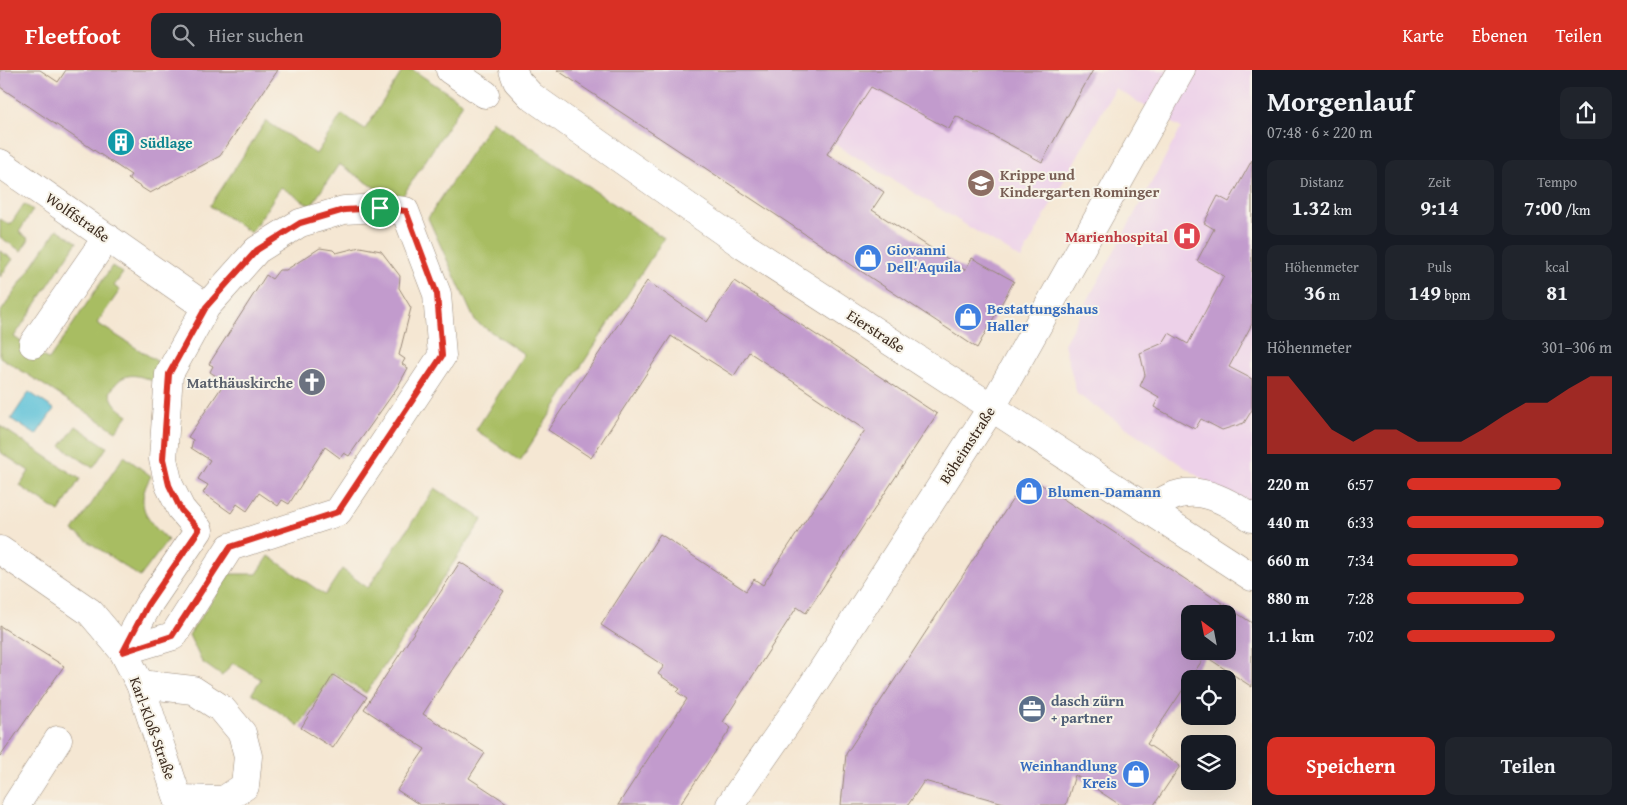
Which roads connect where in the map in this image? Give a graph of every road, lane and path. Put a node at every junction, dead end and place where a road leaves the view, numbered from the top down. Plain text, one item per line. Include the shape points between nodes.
1 (450, 70) edge
2 (513, 70) edge
3 (1182, 70) edge
4 (485, 94) dead end
5 (0, 163) edge
6 (107, 237) junction
7 (206, 307) junction
8 (33, 344) dead end
9 (992, 407) junction
10 (1151, 511) junction
11 (1252, 518) edge
12 (199, 530) junction
13 (230, 547) junction
14 (0, 550) edge
15 (1252, 577) edge
16 (123, 652) junction
17 (140, 684) junction
18 (58, 740) dead end
19 (179, 802) edge
20 (16, 805) edge
21 (730, 805) edge

1 - 4 street
2 - 9 street, Eierstraße via 531,96 744,246
3 - 9 street, Böheimstraße
5 - 6 street, Wolffstraße
6 - 7 street, Wolffstraße
6 - 8 street
7 - 12 street via 169,374 163,459 169,485 181,510
7 - 13 street via 257,250 300,223 344,210 380,208 406,211 437,294 442,356 338,512
9 - 10 street, Eierstraße
9 - 21 street, Böheimstraße via 803,700
10 - 11 street via 1162,499 1184,492 1228,502
10 - 15 street, Eierstraße
12 - 13 street
12 - 16 street via 148,604
13 - 16 street via 172,636
14 - 16 street, Karl-Kloß-Straße via 90,612
16 - 17 street, Karl-Kloß-Straße
17 - 19 street, Karl-Kloß-Straße
17 - 19 street via 193,690 222,709 242,733 248,756 245,786 224,800
18 - 20 street

